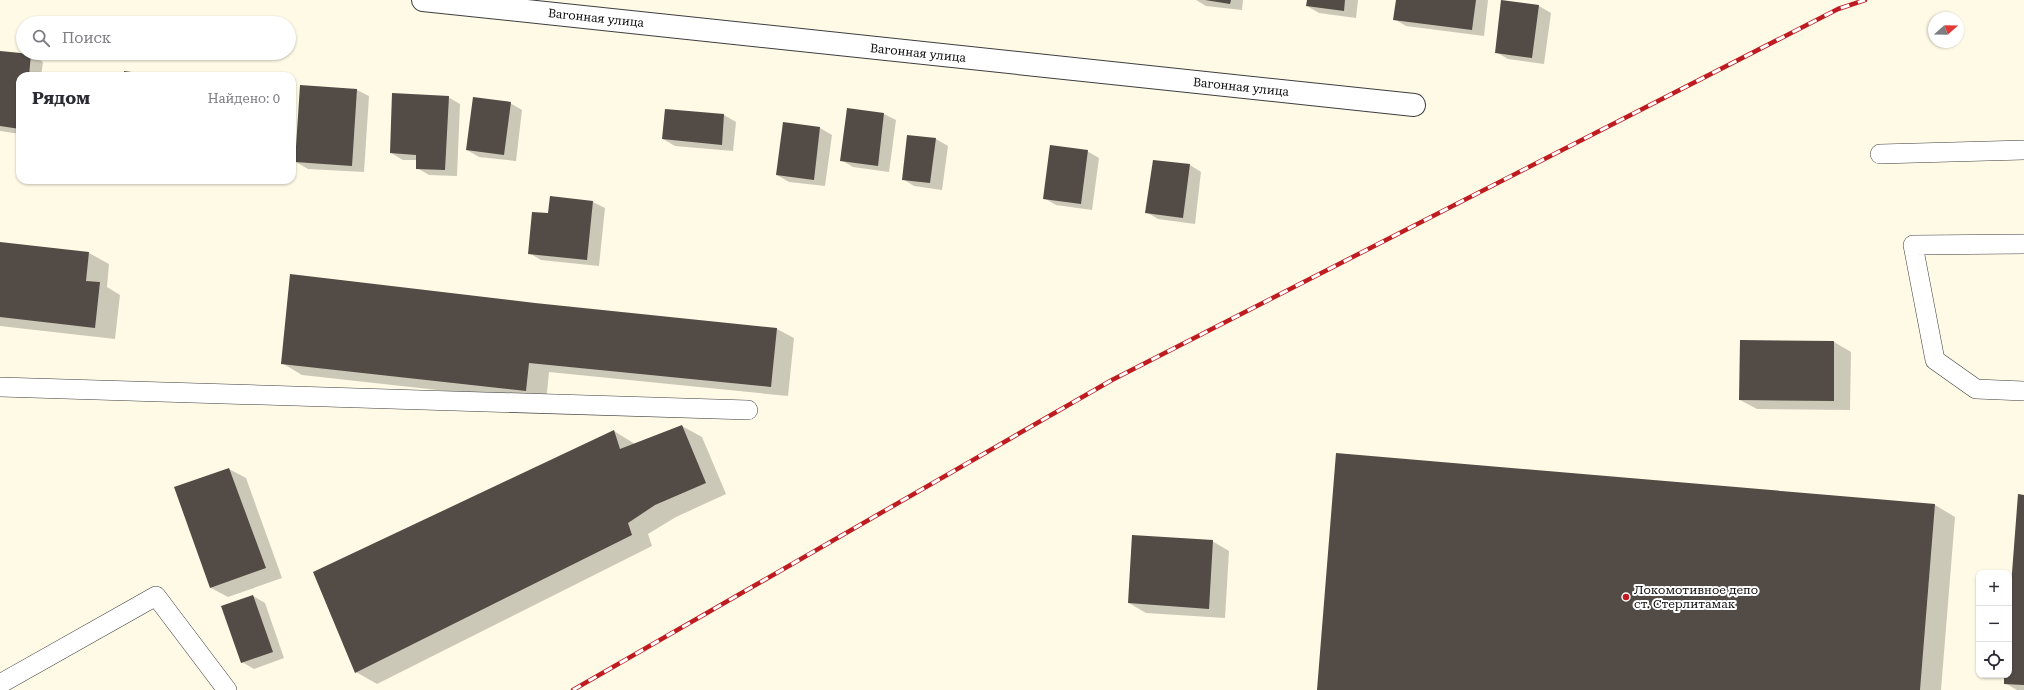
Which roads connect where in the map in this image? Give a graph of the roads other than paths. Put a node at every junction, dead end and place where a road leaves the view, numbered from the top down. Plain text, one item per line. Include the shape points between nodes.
1 (423, 0) edge
2 (1414, 105) dead end
3 (2024, 150) edge
4 (1880, 154) dead end
5 (2024, 244) edge
6 (0, 387) edge
7 (2024, 391) edge
8 (748, 410) dead end
9 (0, 684) edge
10 (227, 690) edge

1 - 2 street, Вагонная улица
3 - 4 lane
5 - 7 lane via 1913,245 1935,360 1976,389
6 - 8 lane
9 - 10 lane via 156,596

